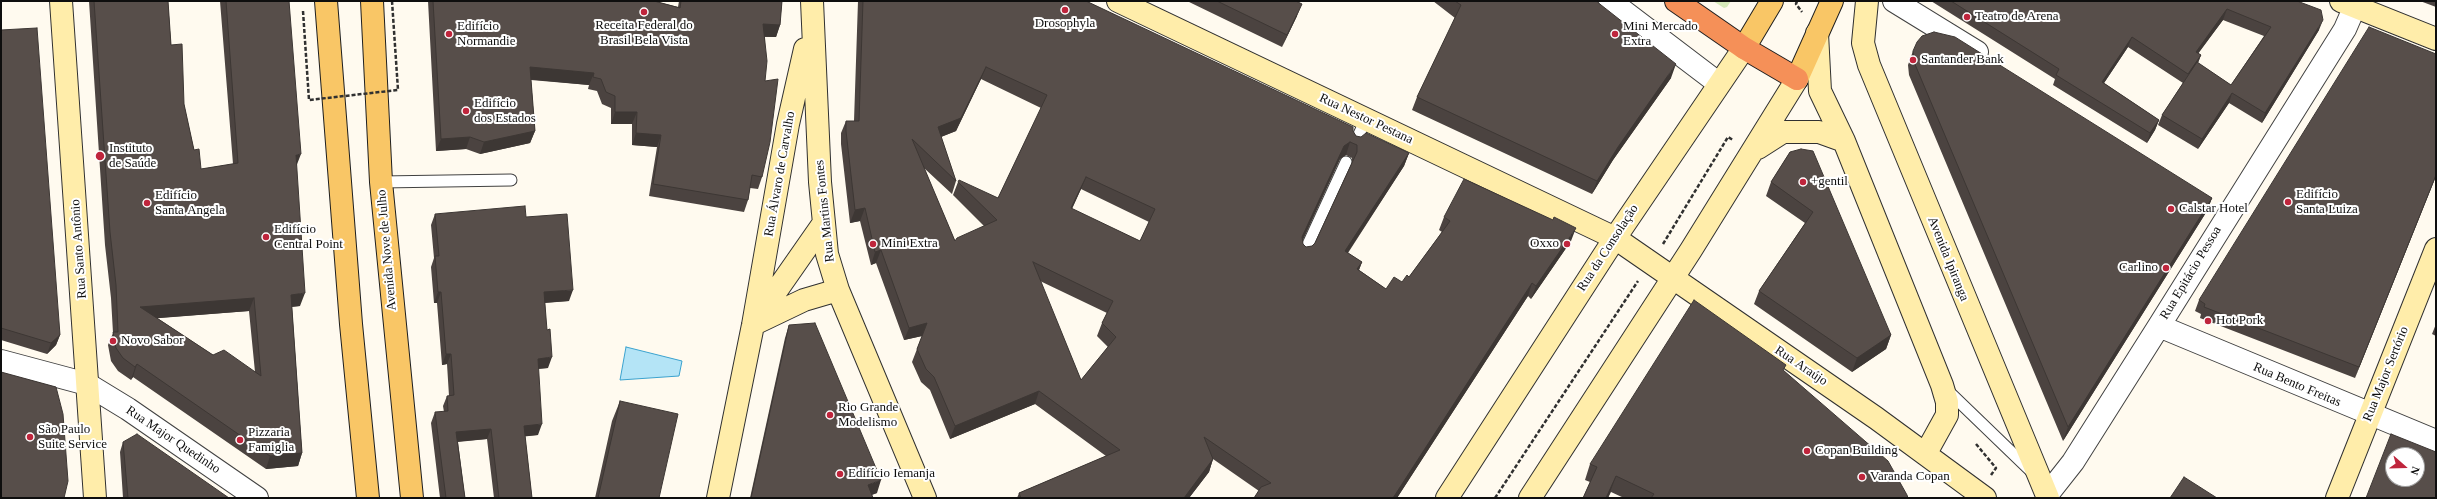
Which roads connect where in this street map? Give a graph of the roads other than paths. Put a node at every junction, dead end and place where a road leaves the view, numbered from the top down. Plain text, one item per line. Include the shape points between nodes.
1 (61, 1) edge
2 (326, 1) edge
3 (372, 1) edge
4 (812, 1) edge
5 (1118, 1) edge
6 (1610, 1) edge
7 (1676, 1) edge
8 (1772, 1) edge
9 (1832, 1) edge
10 (1894, 1) edge
11 (2348, 4) edge
12 (1866, 9) edge
13 (811, 24) junction
14 (1817, 33) junction
15 (2436, 39) edge
16 (1744, 48) junction
17 (1997, 65) edge
18 (1797, 79) junction
19 (1718, 84) junction
20 (1366, 119) junction
21 (1844, 141) junction
22 (1355, 143) edge
23 (1753, 151) junction
24 (1346, 162) edge
25 (511, 180) dead end
26 (381, 182) junction
27 (2212, 198) edge
28 (2230, 210) junction
29 (824, 224) junction
30 (1615, 238) junction
31 (2436, 249) edge
32 (1304, 253) edge
33 (1673, 278) junction
34 (838, 290) junction
35 (753, 324) junction
36 (2159, 326) junction
37 (1, 361) edge
38 (87, 384) junction
39 (1942, 385) junction
40 (2370, 415) junction
41 (2436, 441) edge
42 (1926, 453) junction
43 (2045, 493) edge
44 (1983, 496) edge
45 (95, 498) edge
46 (257, 498) edge
47 (368, 498) edge
48 (412, 498) edge
49 (718, 498) edge
50 (925, 498) edge
51 (1447, 498) edge
52 (1530, 498) edge
53 (2337, 498) edge

1 - 38 street, Rua Santo Antônio
2 - 47 main road via 351,324
3 - 26 main road, Avenida Nove de Julho
4 - 13 street, Rua Martins Fontes
5 - 20 street, Rua Nestor Pestana
6 - 19 street
7 - 16 highway
8 - 16 main road, Rua da Consolação
9 - 14 main road
10 - 17 street
11 - 15 street
11 - 28 street, Rua Epitácio Pessoa via 2345,29
12 - 43 street, Avenida Ipiranga via 1863,43 1869,65
13 - 29 street, Rua Martins Fontes
13 - 35 street, Rua Álvaro de Carvalho via 788,124
14 - 18 main road
14 - 21 street via 1820,91
16 - 18 highway
16 - 19 street, Rua da Consolação
18 - 23 street
19 - 30 street, Rua da Consolação
20 - 22 lane
20 - 30 street, Rua Nestor Pestana
21 - 23 street via 1819,132 1783,132
21 - 39 street
23 - 33 street
24 - 32 lane
25 - 26 lane
26 - 48 main road, Avenida Nove de Julho
27 - 28 street
28 - 36 street, Rua Epitácio Pessoa
29 - 34 street, Rua Martins Fontes via 827,254
29 - 35 street, Rua Álvaro de Carvalho
30 - 33 street, Rua Araújo
30 - 51 street, Rua da Consolação
31 - 40 street, Rua Major Sertório
33 - 42 street, Rua Araújo
33 - 52 street
34 - 35 street via 804,300
34 - 50 street, Rua Martins Fontes
35 - 49 street, Rua Álvaro de Carvalho
36 - 40 street, Rua Bento Freitas
36 - 43 street, Rua Epitácio Pessoa via 2072,462
37 - 38 street, Rua Major Quedinho
38 - 45 street, Rua Santo Antônio
38 - 46 street, Rua Major Quedinho via 128,409
39 - 42 street via 1947,402 1947,415
39 - 43 lane
40 - 41 street, Rua Bento Freitas
40 - 53 street, Rua Major Sertório
42 - 44 street, Rua Araújo

